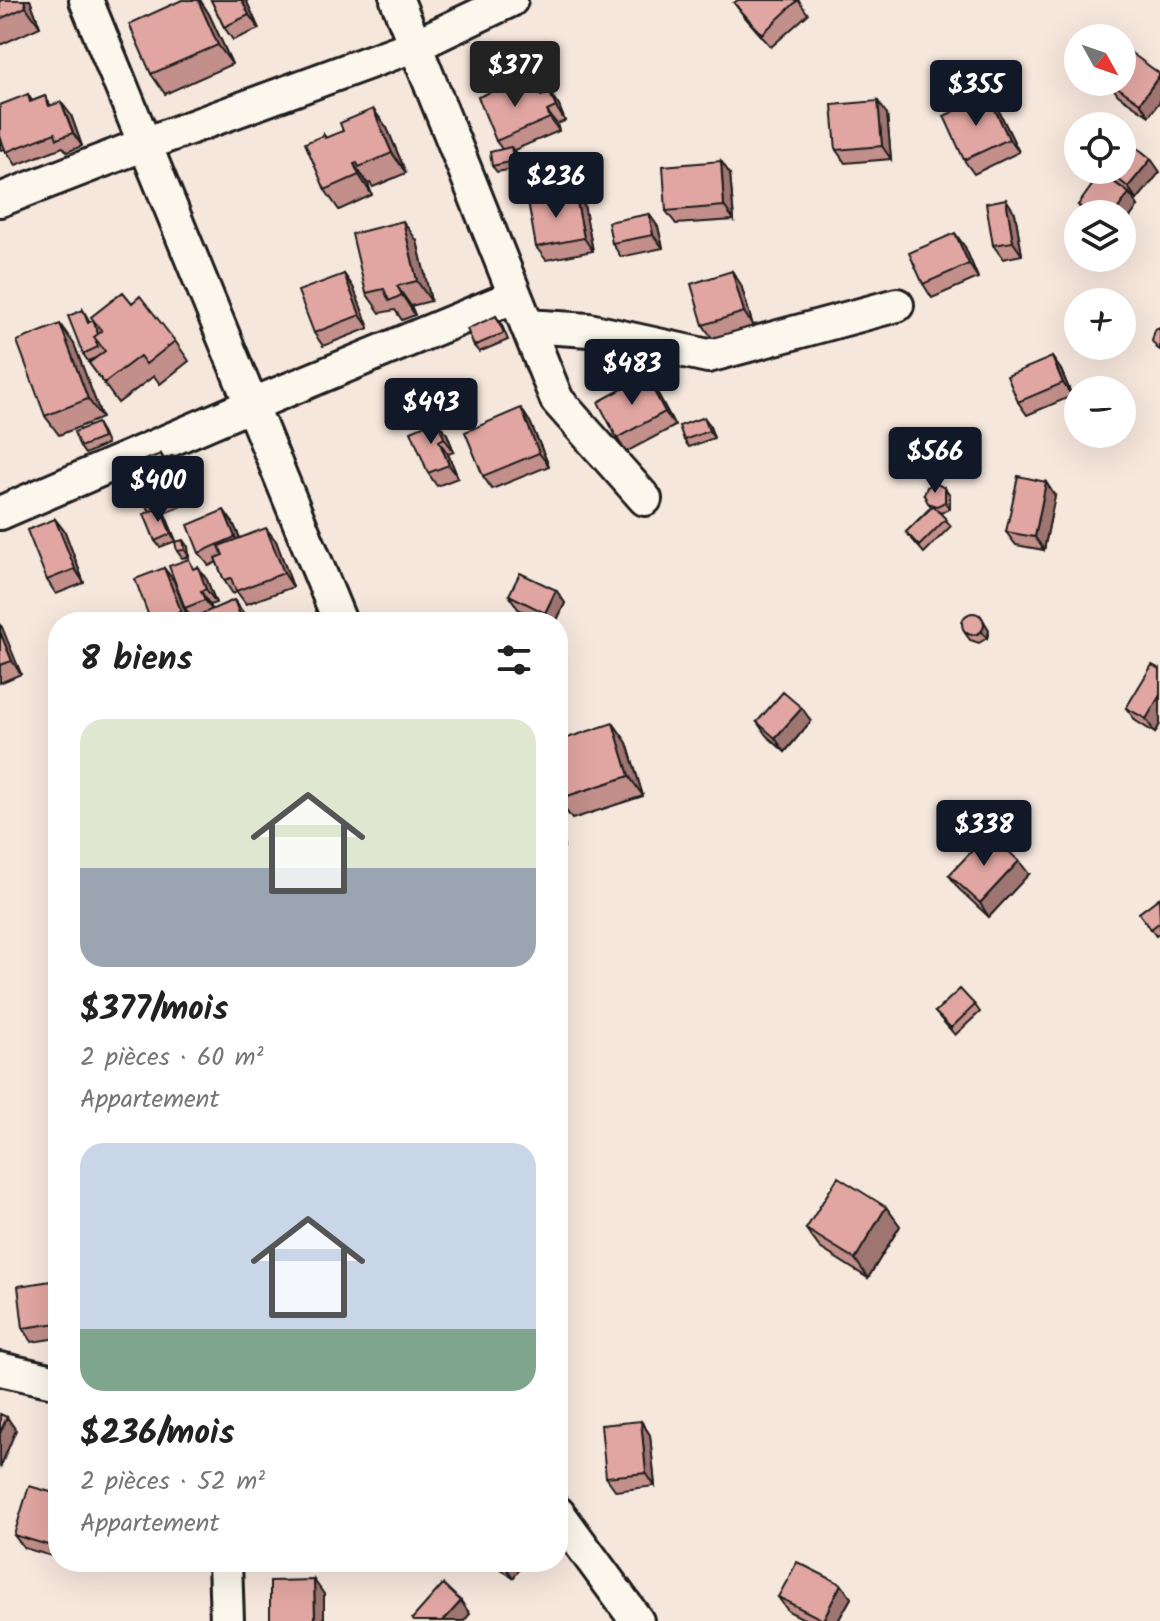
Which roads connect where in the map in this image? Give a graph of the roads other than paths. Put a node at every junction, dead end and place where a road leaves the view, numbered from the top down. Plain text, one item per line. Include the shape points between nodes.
1 (86, 0) edge
2 (397, 0) edge
3 (511, 0) edge
4 (416, 45) junction
5 (145, 144) junction
6 (0, 200) edge
7 (515, 296) junction
8 (897, 305) dead end
9 (527, 326) junction
10 (251, 405) junction
11 (645, 499) dead end
12 (5, 516) edge
13 (336, 612) edge
14 (0, 1369) edge
15 (48, 1380) edge
16 (568, 1527) edge
17 (225, 1572) edge
18 (227, 1621) edge
19 (637, 1621) edge

1 - 5 street
2 - 4 street
3 - 4 street
4 - 5 street
4 - 7 street
5 - 6 street
5 - 10 street
7 - 9 street
7 - 10 street
8 - 9 street via 708,356 589,330
9 - 11 street via 557,400
10 - 12 street
10 - 13 street
14 - 15 street
16 - 19 street
17 - 18 street

